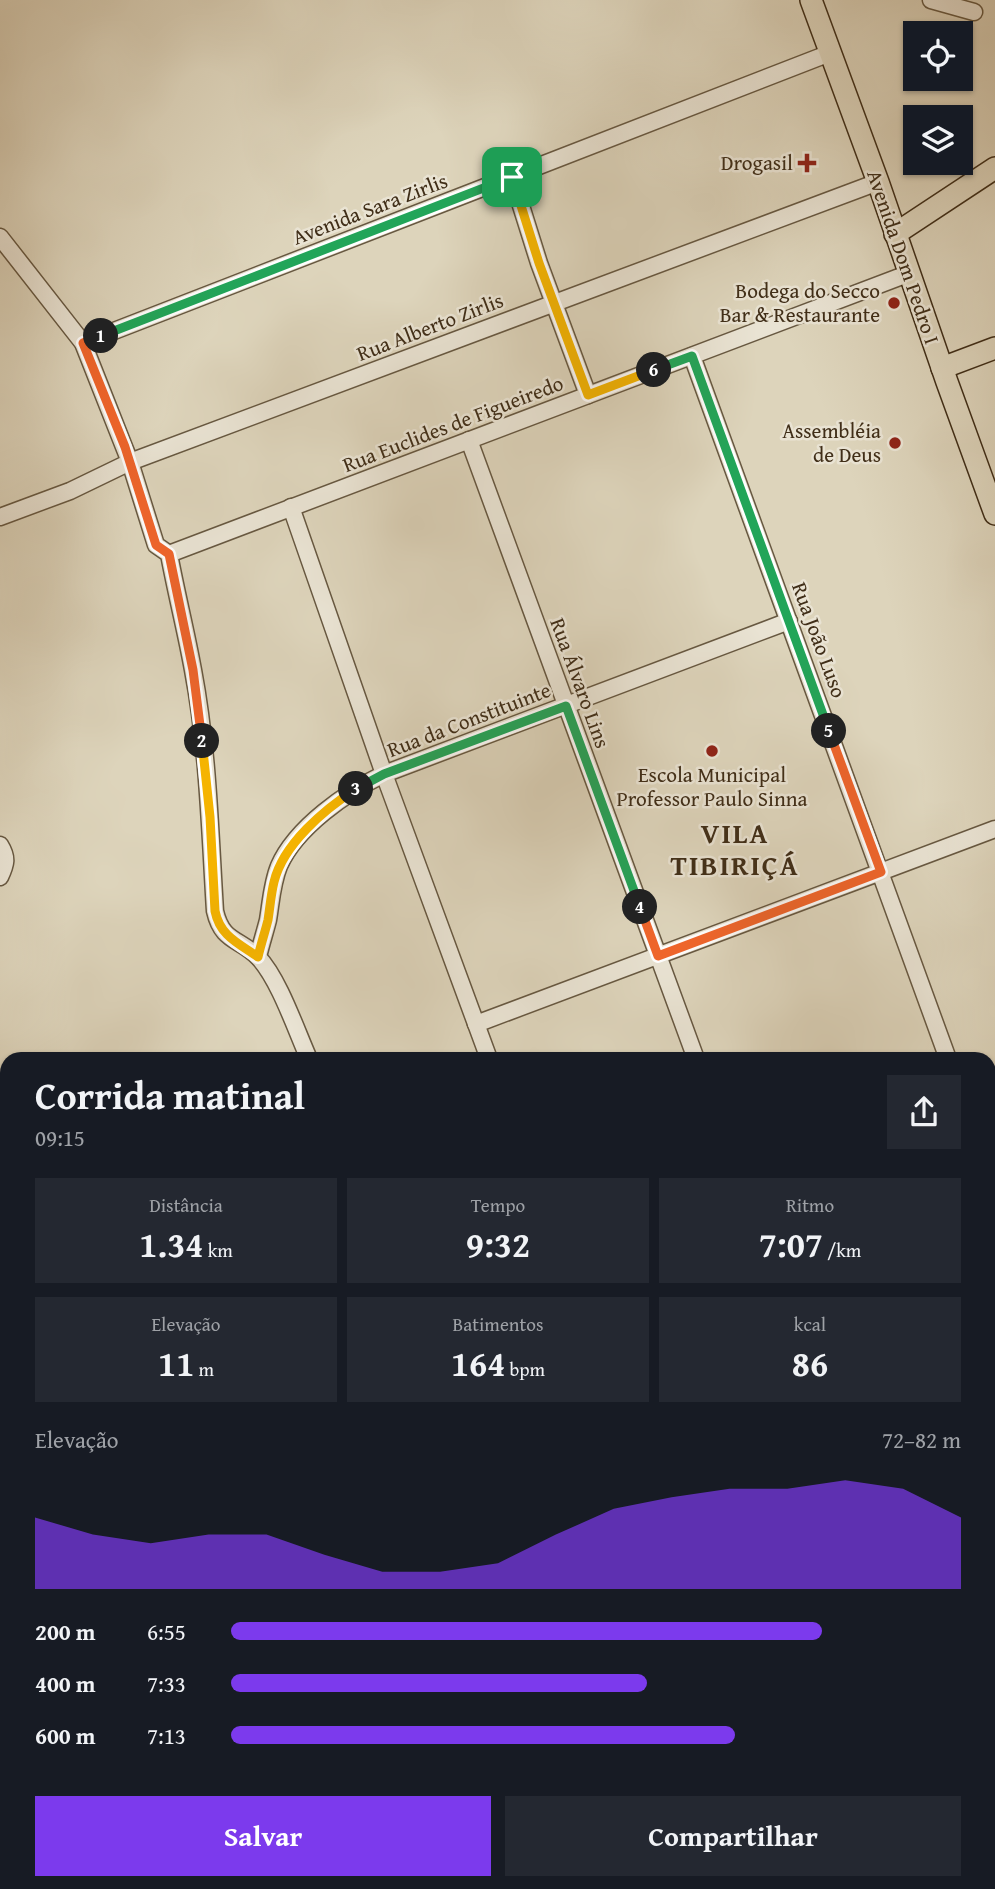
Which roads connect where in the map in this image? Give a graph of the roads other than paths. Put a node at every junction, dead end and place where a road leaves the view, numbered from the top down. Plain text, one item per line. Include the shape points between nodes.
1 (810, 0) edge
2 (931, 0) edge
3 (974, 12) dead end
4 (830, 53) junction
5 (995, 168) edge
6 (512, 177) junction
7 (877, 182) junction
8 (895, 234) junction
9 (0, 237) edge
10 (909, 274) junction
11 (554, 302) junction
12 (83, 343) junction
13 (995, 348) edge
14 (692, 356) junction
15 (942, 368) junction
16 (588, 395) junction
17 (469, 440) junction
18 (130, 462) junction
19 (291, 507) junction
20 (995, 514) edge
21 (0, 517) edge
22 (169, 554) junction
23 (789, 621) junction
24 (566, 706) junction
25 (384, 774) junction
26 (995, 829) edge
27 (0, 845) edge
28 (881, 872) junction
29 (0, 877) edge
30 (658, 956) junction
31 (258, 957) junction
32 (476, 1024) junction
33 (306, 1052) edge
34 (486, 1052) edge
35 (693, 1052) edge
36 (945, 1052) edge

1 - 4 main road, Avenida Dom Pedro I
2 - 3 street
4 - 6 street, Avenida Sara Zirlis
4 - 7 main road, Avenida Dom Pedro I
5 - 8 main road
6 - 11 street
6 - 12 street, Avenida Sara Zirlis
7 - 8 main road, Avenida Dom Pedro I
7 - 11 street, Rua Alberto Zirlis
8 - 10 main road, Avenida Dom Pedro I
9 - 12 street
10 - 14 street, Rua Euclides de Figueiredo
10 - 15 main road, Avenida Dom Pedro I
11 - 16 street
11 - 18 street, Rua Alberto Zirlis
12 - 18 street
13 - 15 main road
14 - 16 street, Rua Euclides de Figueiredo
14 - 23 street, Rua João Luso
15 - 20 main road, Avenida Dom Pedro I
16 - 17 street, Rua Euclides de Figueiredo
17 - 19 street, Rua Euclides de Figueiredo
17 - 24 street, Rua Álvaro Lins
18 - 21 street, Rua Alberto Zirlis
18 - 22 street via 156,545
19 - 22 street, Rua Euclides de Figueiredo
19 - 25 street
22 - 31 street via 200,717 218,925
23 - 24 street, Rua da Constituinte
23 - 28 street, Rua João Luso
24 - 25 street, Rua da Constituinte
24 - 30 street, Rua Álvaro Lins
25 - 31 street, Rua da Constituinte via 329,808 286,854 274,881
25 - 32 street
26 - 28 street
27 - 29 street via 7,862
28 - 30 street
28 - 36 street, Rua João Luso
30 - 32 street
30 - 35 street, Rua Álvaro Lins
31 - 33 street
32 - 34 street

